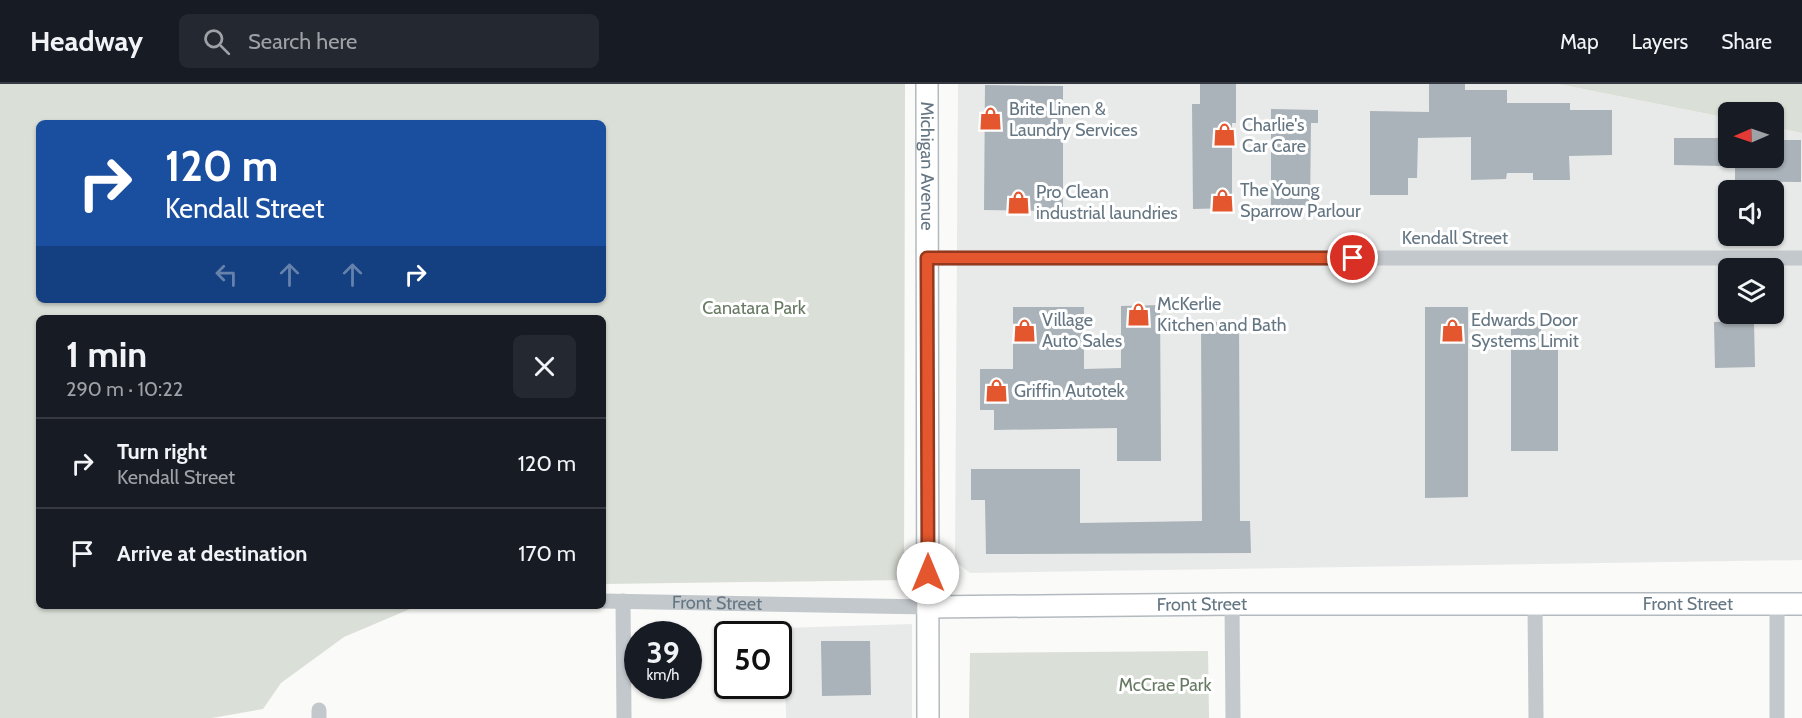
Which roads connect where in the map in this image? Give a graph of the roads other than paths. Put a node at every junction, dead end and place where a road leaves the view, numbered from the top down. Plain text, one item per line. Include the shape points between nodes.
1 (927, 84) edge
2 (927, 258) junction
3 (1802, 258) edge
4 (606, 601) edge
5 (623, 601) junction
6 (1232, 604) junction
7 (1535, 604) junction
8 (1777, 604) junction
9 (1802, 604) edge
10 (928, 607) junction
11 (624, 718) edge
12 (928, 718) edge
13 (1233, 718) edge
14 (1536, 718) edge
15 (1777, 718) edge

1 - 2 main road, Michigan Avenue
2 - 3 street, Kendall Street
2 - 10 main road, Michigan Avenue
4 - 5 street, Front Street
5 - 10 street, Front Street
5 - 11 street
6 - 7 main road, Front Street
6 - 10 main road, Front Street
6 - 13 street
7 - 8 main road, Front Street
7 - 14 street
8 - 9 main road, Front Street
8 - 15 street
10 - 12 main road, Michigan Avenue

